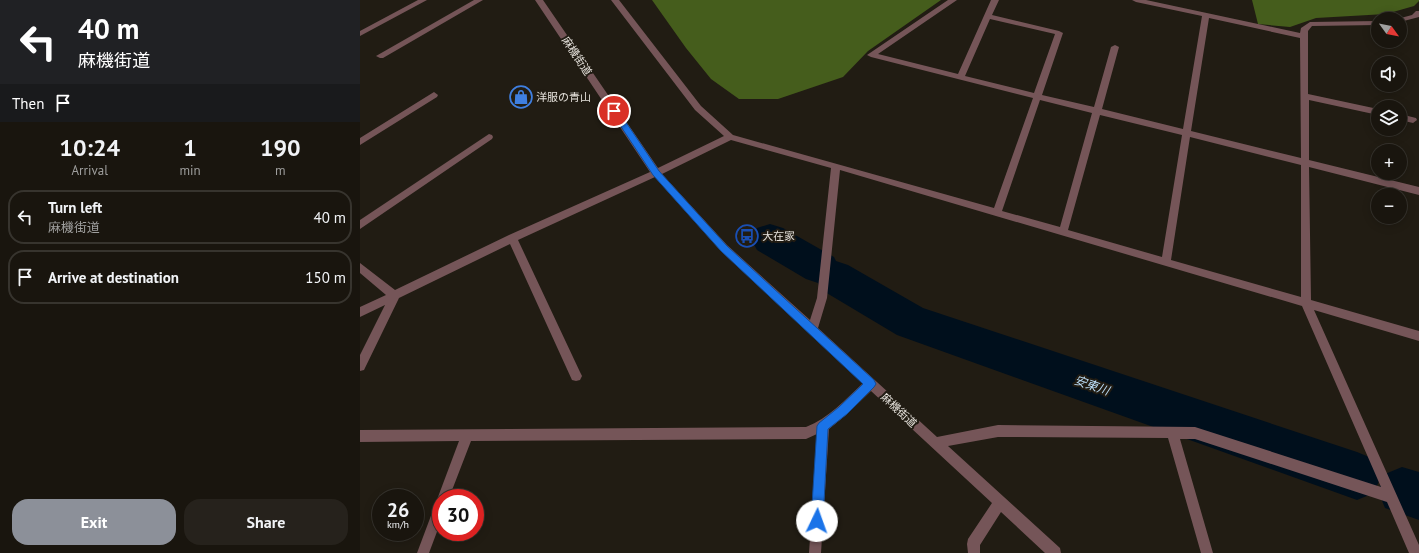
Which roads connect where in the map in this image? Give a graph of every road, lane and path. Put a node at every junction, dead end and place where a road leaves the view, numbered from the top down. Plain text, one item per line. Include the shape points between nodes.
1 (423, 0) edge
2 (479, 0) edge
3 (539, 0) edge
4 (615, 0) edge
5 (953, 0) edge
6 (995, 0) edge
7 (1136, 0) edge
8 (1419, 13) edge
9 (1206, 15) junction
10 (988, 16) junction
11 (1407, 18) edge
12 (1371, 23) edge
13 (360, 34) edge
14 (1304, 36) junction
15 (1115, 47) dead end
16 (380, 56) dead end
17 (962, 77) junction
18 (434, 95) dead end
19 (1038, 96) junction
20 (1305, 96) junction
21 (1371, 110) edge
22 (1096, 111) junction
23 (1407, 119) edge
24 (1413, 120) dead end
25 (1187, 133) junction
26 (730, 136) junction
27 (489, 137) dead end
28 (360, 142) edge
29 (1305, 163) junction
30 (836, 166) junction
31 (656, 173) junction
32 (1419, 191) edge
33 (997, 213) junction
34 (360, 225) edge
35 (1063, 232) junction
36 (512, 238) junction
37 (1166, 262) junction
38 (360, 267) edge
39 (395, 296) junction
40 (1306, 303) junction
41 (360, 312) edge
42 (812, 330) junction
43 (1419, 336) edge
44 (360, 366) edge
45 (576, 376) dead end
46 (870, 384) junction
47 (823, 426) junction
48 (1172, 433) junction
49 (467, 435) junction
50 (360, 436) edge
51 (935, 443) junction
52 (446, 489) edge
53 (1392, 497) junction
54 (1000, 502) junction
55 (432, 528) edge
56 (423, 553) edge
57 (815, 553) edge
58 (974, 553) edge
59 (1055, 553) edge
60 (1207, 553) edge
61 (1416, 553) edge

1 - 13 street
2 - 16 street
3 - 31 street, 麻機街道
4 - 26 street via 698,108
5 - 17 street via 871,55
6 - 10 street
7 - 9 street
8 - 11 street
9 - 14 street
9 - 25 street
10 - 17 street
10 - 19 street via 1059,33
12 - 14 street via 1310,24 1304,30
14 - 20 street
15 - 22 street
17 - 19 street
18 - 28 street
19 - 22 street
19 - 33 street
20 - 21 street
20 - 29 street
22 - 25 street
22 - 35 street
23 - 24 street
25 - 29 street
25 - 37 street
26 - 30 street
26 - 31 street
27 - 34 street
29 - 32 street
29 - 40 street
30 - 33 street
30 - 42 street via 822,298
31 - 36 street
31 - 42 street, 麻機街道 via 724,248
33 - 35 street
35 - 37 street
36 - 39 street
36 - 45 street
37 - 40 street
38 - 39 street
39 - 41 street
39 - 44 street
40 - 43 street
40 - 53 street
42 - 46 street, 麻機街道
46 - 47 street
46 - 51 street, 麻機街道
47 - 49 street via 806,433
47 - 57 street
48 - 51 street via 998,431
48 - 53 street via 1195,433
48 - 60 street
49 - 50 street
49 - 52 street
51 - 54 street, 麻機街道
53 - 61 street
54 - 58 street via 973,544
54 - 59 street, 麻機街道
55 - 56 street

